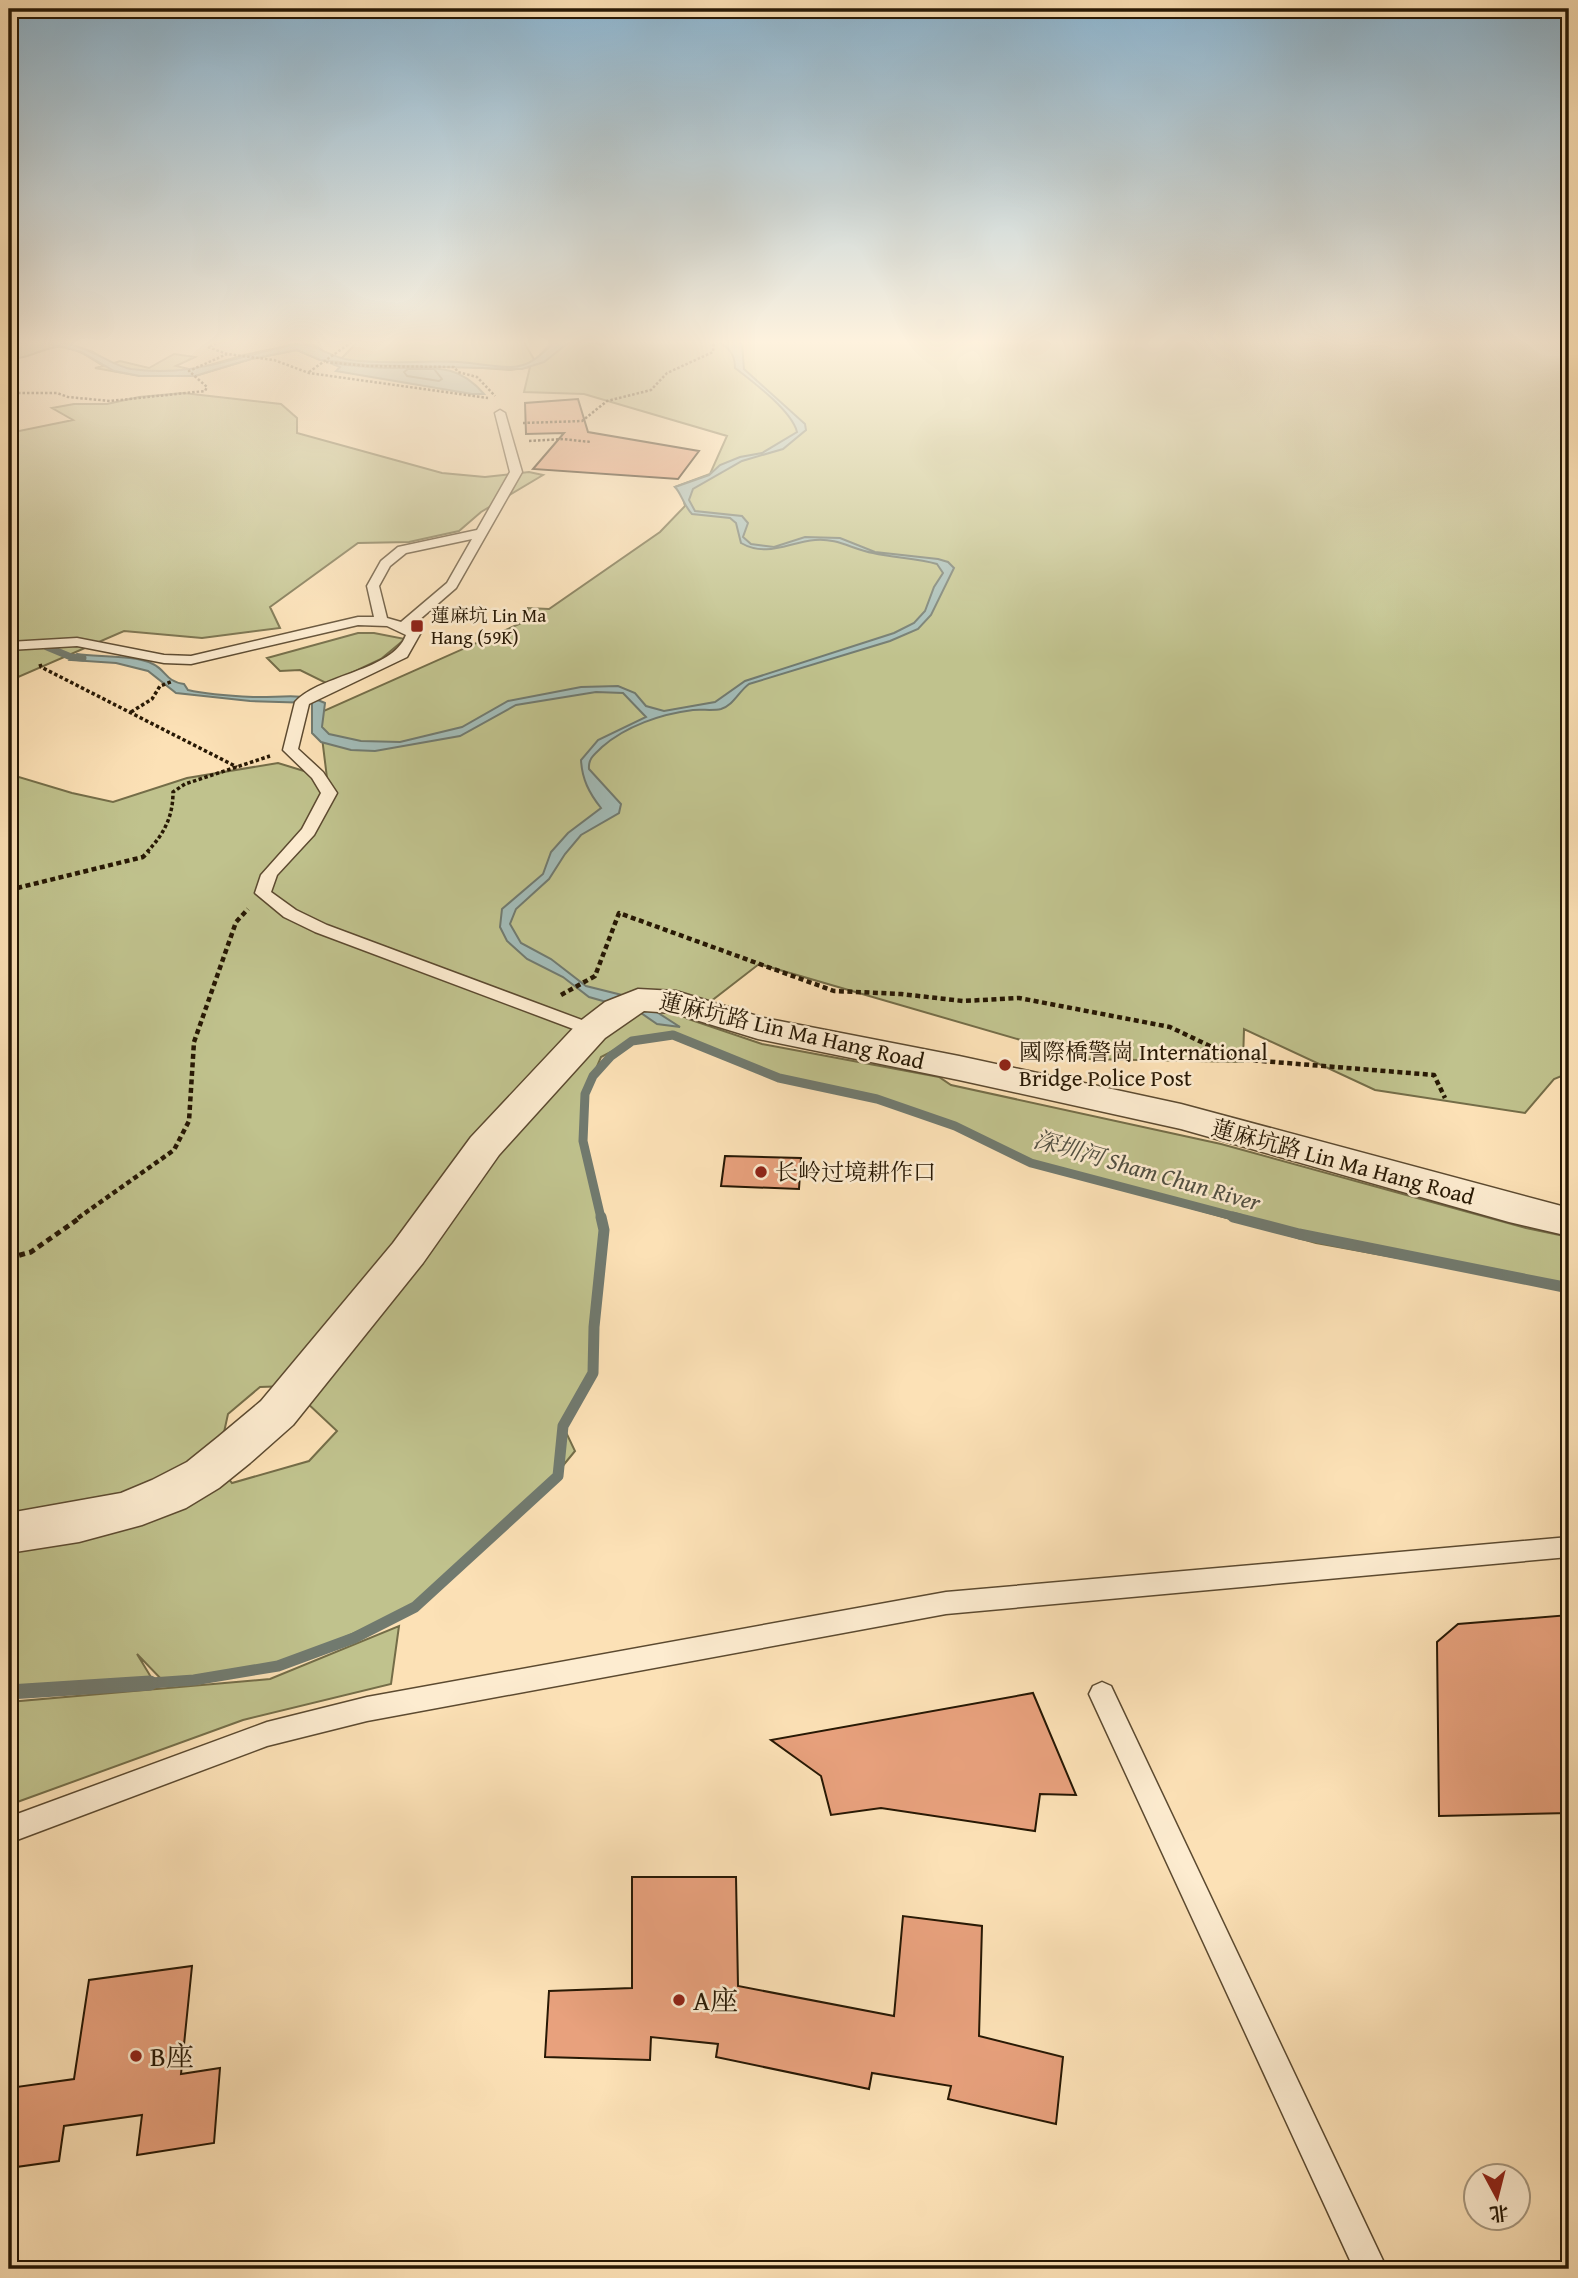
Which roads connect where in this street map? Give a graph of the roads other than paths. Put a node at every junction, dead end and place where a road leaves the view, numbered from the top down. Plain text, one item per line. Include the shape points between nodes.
1 (508, 445) edge
2 (482, 533) junction
3 (382, 619) junction
4 (404, 626) junction
5 (9, 646) edge
6 (616, 1013) junction
7 (1569, 1222) edge
8 (9, 1533) edge
9 (1569, 1547) edge
10 (1102, 1694) dead end
11 (9, 1830) edge
12 (1371, 2269) edge

1 - 2 lane via 516,472
2 - 3 lane via 402,550 385,564 373,586
2 - 4 lane via 452,585
3 - 4 lane
3 - 5 lane via 191,660 77,642
4 - 6 lane via 413,634 402,654 302,702 290,750 318,775 329,793 307,833 265,878 263,893 279,908 327,930 514,1004
6 - 7 street, 蓮麻坑路 Lin Ma Hang Road via 676,1002 758,1028 1181,1117
6 - 8 street via 485,1146 408,1253 277,1413 203,1475 169,1494 125,1511
9 - 11 lane via 946,1603 368,1709 267,1734
10 - 12 lane

